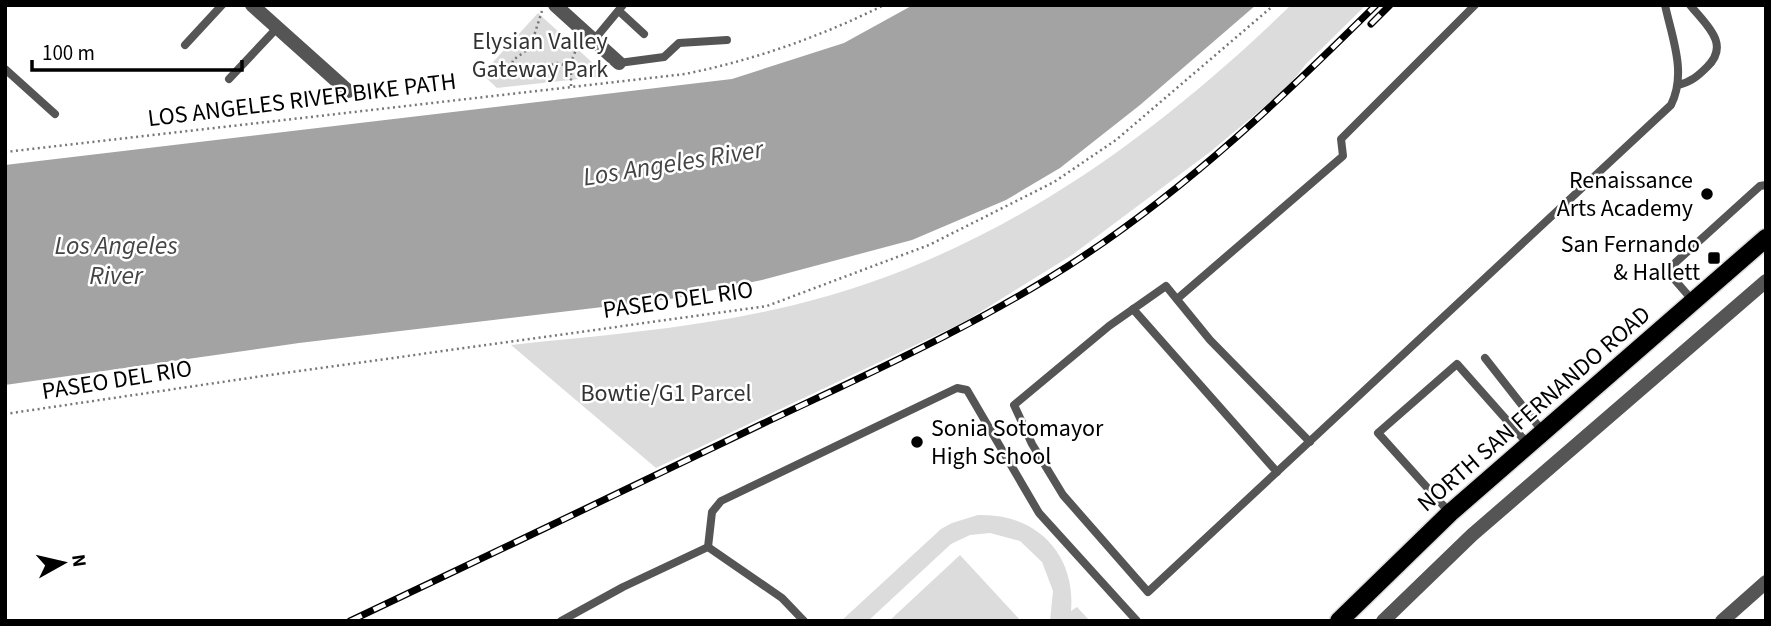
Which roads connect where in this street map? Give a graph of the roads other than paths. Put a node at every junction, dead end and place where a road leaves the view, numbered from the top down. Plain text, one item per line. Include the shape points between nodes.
1 (222, 5) edge
2 (252, 5) edge
3 (555, 5) edge
4 (1475, 5) edge
5 (1665, 5) edge
6 (1690, 5) edge
7 (621, 8) edge
8 (277, 28) junction
9 (644, 34) dead end
10 (590, 37) junction
11 (727, 40) dead end
12 (185, 46) dead end
13 (619, 63) joint
14 (5, 69) edge
15 (229, 79) dead end
16 (1678, 85) junction
17 (348, 91) dead end
18 (55, 114) dead end
19 (1766, 186) edge
20 (1766, 238) edge
21 (1766, 281) edge
22 (1177, 299) junction
23 (1694, 302) junction
24 (1133, 310) junction
25 (1485, 358) dead end
26 (1543, 432) junction
27 (1310, 442) junction
28 (1528, 445) junction
29 (1277, 472) junction
30 (1450, 513) junction
31 (708, 547) junction
32 (1766, 582) edge
33 (561, 621) edge
34 (804, 621) edge
35 (1137, 621) edge
36 (1339, 621) edge
37 (1383, 621) edge
38 (1722, 621) edge

1 - 12 lane
2 - 8 street
3 - 10 street
4 - 22 lane via 1341,139 1343,156
5 - 16 lane
6 - 16 lane via 1715,38 1717,54 1694,80
7 - 9 lane
7 - 10 lane
8 - 15 lane
8 - 17 street
10 - 13 street
11 - 13 lane via 679,44 664,57
14 - 18 lane
16 - 27 lane via 1671,105
19 - 23 lane via 1760,186 1672,268 1674,279
20 - 23 main road, NORTH SAN FERNANDO ROAD
21 - 37 street via 1472,536
22 - 24 lane via 1166,286
22 - 27 lane via 1210,340
23 - 26 main road, NORTH SAN FERNANDO ROAD
24 - 29 lane
24 - 29 lane via 1014,405 1063,495 1149,592
25 - 26 lane
26 - 28 main road, NORTH SAN FERNANDO ROAD
27 - 29 lane
28 - 30 main road, NORTH SAN FERNANDO ROAD
28 - 30 lane via 1457,364 1378,433
30 - 36 main road, NORTH SAN FERNANDO ROAD
31 - 33 lane
31 - 34 lane via 782,598
31 - 35 lane via 712,512 721,501 957,388 967,390 1039,513
32 - 38 street

